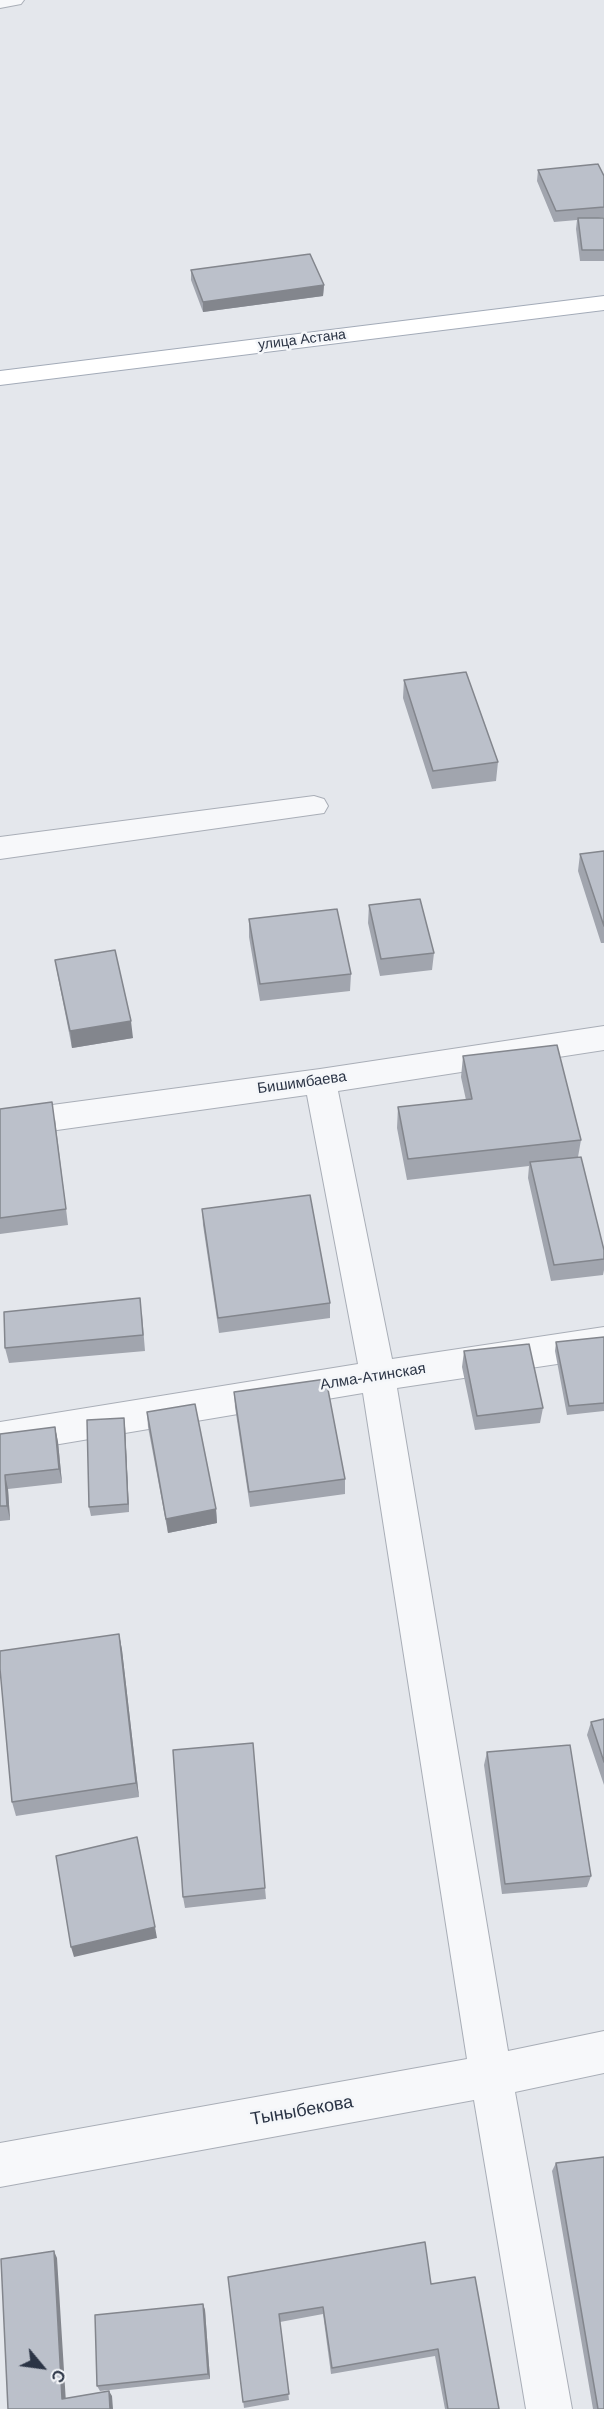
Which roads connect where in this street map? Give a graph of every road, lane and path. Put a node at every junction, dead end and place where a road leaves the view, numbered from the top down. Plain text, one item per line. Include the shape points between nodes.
1 (14, 0) edge
2 (0, 2) edge
3 (604, 303) edge
4 (0, 378) edge
5 (314, 806) dead end
6 (0, 848) edge
7 (604, 1038) edge
8 (321, 1081) junction
9 (0, 1125) edge
10 (604, 1342) edge
11 (378, 1376) junction
12 (0, 1438) edge
13 (604, 2052) edge
14 (491, 2076) junction
15 (0, 2165) edge
16 (549, 2409) edge

1 - 2 street
3 - 4 main road, улица Астана
5 - 6 street
7 - 8 street, Бишимбаева
8 - 9 street, Бишимбаева
8 - 11 street
10 - 11 street, Алма-Атинская
11 - 12 street, Алма-Атинская
11 - 14 street
13 - 14 street, Тыныбекова
14 - 15 street, Тыныбекова
14 - 16 street

